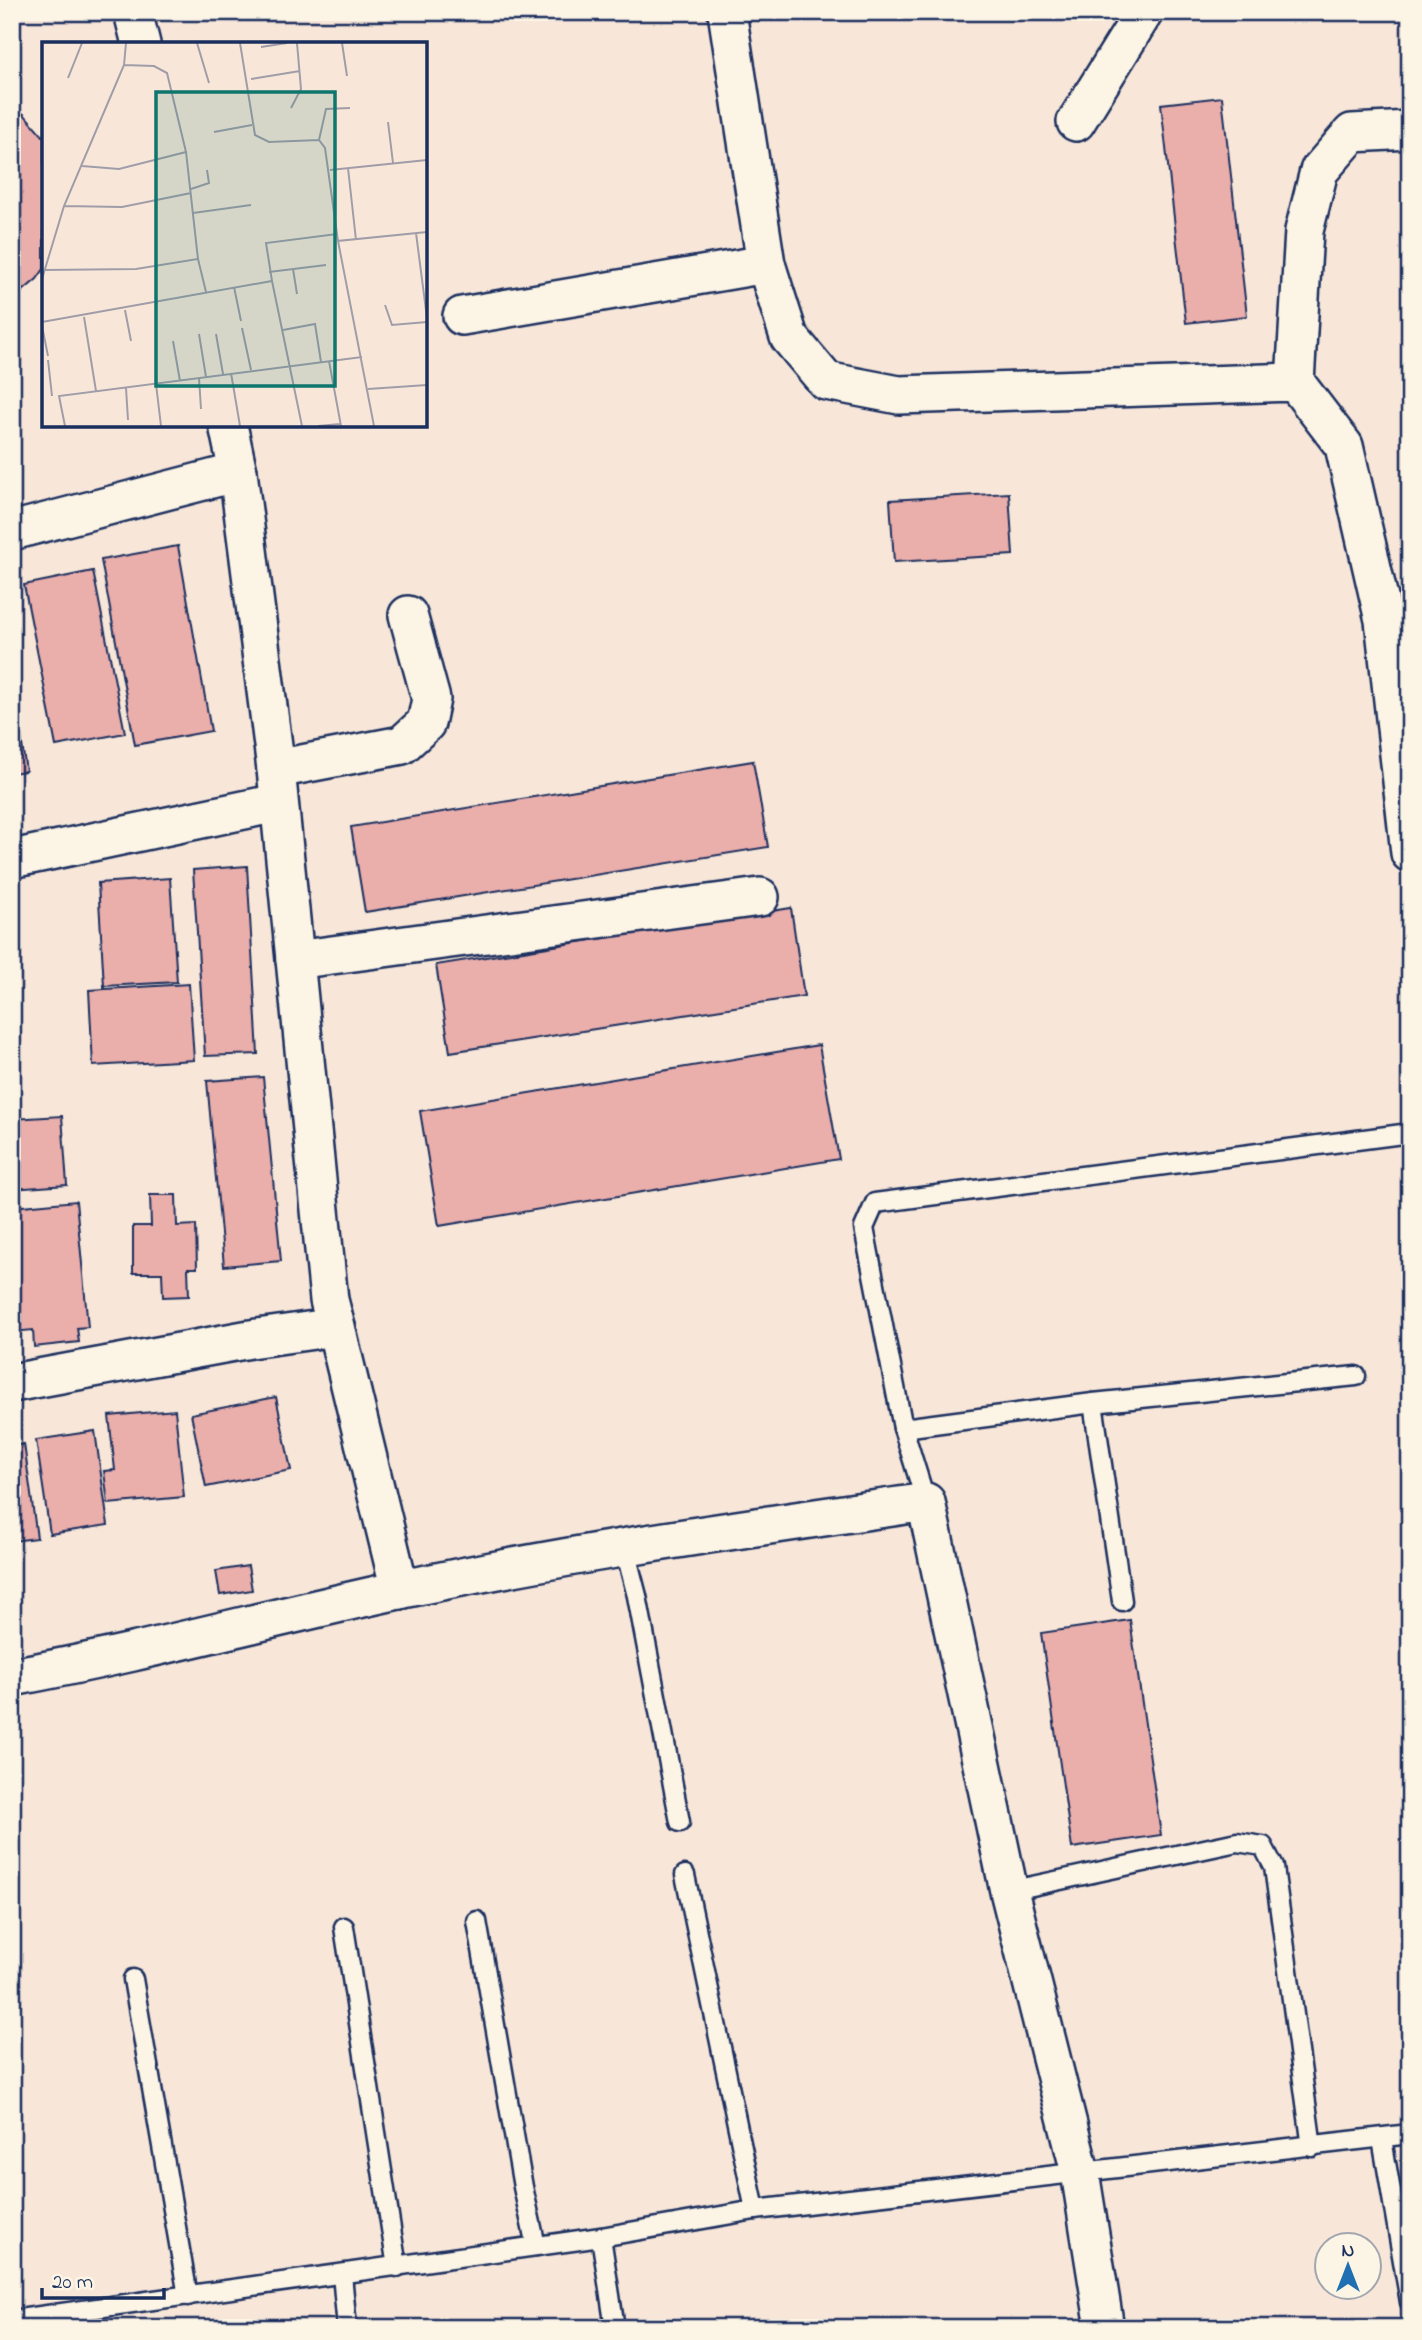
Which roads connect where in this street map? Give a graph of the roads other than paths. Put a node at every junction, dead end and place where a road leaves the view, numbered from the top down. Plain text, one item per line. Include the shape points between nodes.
1 (133, 12) edge
2 (727, 12) edge
3 (1144, 12) edge
4 (140, 42) edge
5 (1076, 122) dead end
6 (1410, 130) edge
7 (766, 264) junction
8 (462, 316) dead end
9 (1295, 382) junction
10 (228, 427) edge
11 (238, 472) junction
12 (12, 531) edge
13 (408, 615) dead end
14 (1397, 618) edge
15 (277, 786) junction
16 (1410, 853) edge
17 (12, 859) edge
18 (760, 897) dead end
19 (295, 960) junction
20 (1410, 1133) edge
21 (336, 1327) junction
22 (1356, 1376) dead end
23 (12, 1383) edge
24 (1093, 1403) junction
25 (903, 1428) junction
26 (926, 1502) junction
27 (624, 1546) junction
28 (400, 1590) junction
29 (1122, 1601) dead end
30 (12, 1676) edge
31 (680, 1822) dead end
32 (685, 1875) dead end
33 (1009, 1891) junction
34 (477, 1922) dead end
35 (344, 1927) dead end
36 (134, 1979) dead end
37 (1410, 2134) edge
38 (1381, 2139) junction
39 (1312, 2147) junction
40 (1080, 2172) junction
41 (755, 2210) junction
42 (601, 2237) junction
43 (536, 2246) junction
44 (397, 2267) junction
45 (342, 2274) junction
46 (188, 2297) junction
47 (1410, 2302) edge
48 (12, 2320) edge
49 (346, 2328) edge
50 (615, 2328) edge
51 (1105, 2328) edge

1 - 4 street
2 - 7 street
3 - 5 street
6 - 9 street via 1352,133 1319,171 1304,231
7 - 8 street
7 - 9 street via 789,337 826,381 899,395
9 - 14 street via 1344,446
10 - 11 street
11 - 12 street
11 - 15 street
13 - 15 street via 431,699 426,723 402,745
14 - 16 street
15 - 17 street
15 - 19 street
18 - 19 street
19 - 21 street via 329,1300
20 - 25 lane via 875,1203 864,1228
21 - 23 street
21 - 28 street
22 - 24 lane
24 - 25 lane
24 - 29 lane
25 - 26 lane
26 - 27 street
26 - 33 street
27 - 28 street
27 - 31 lane
28 - 30 street via 92,1662
32 - 41 lane
33 - 39 lane via 1237,1842 1263,1846 1274,1867
33 - 40 street
34 - 43 lane
35 - 44 lane
36 - 46 lane
37 - 38 lane
38 - 39 lane
38 - 47 lane
39 - 40 lane
40 - 41 lane
40 - 51 street
41 - 42 lane
42 - 43 lane
42 - 50 lane
43 - 44 lane
44 - 45 lane
45 - 46 lane
45 - 49 lane
46 - 48 lane

